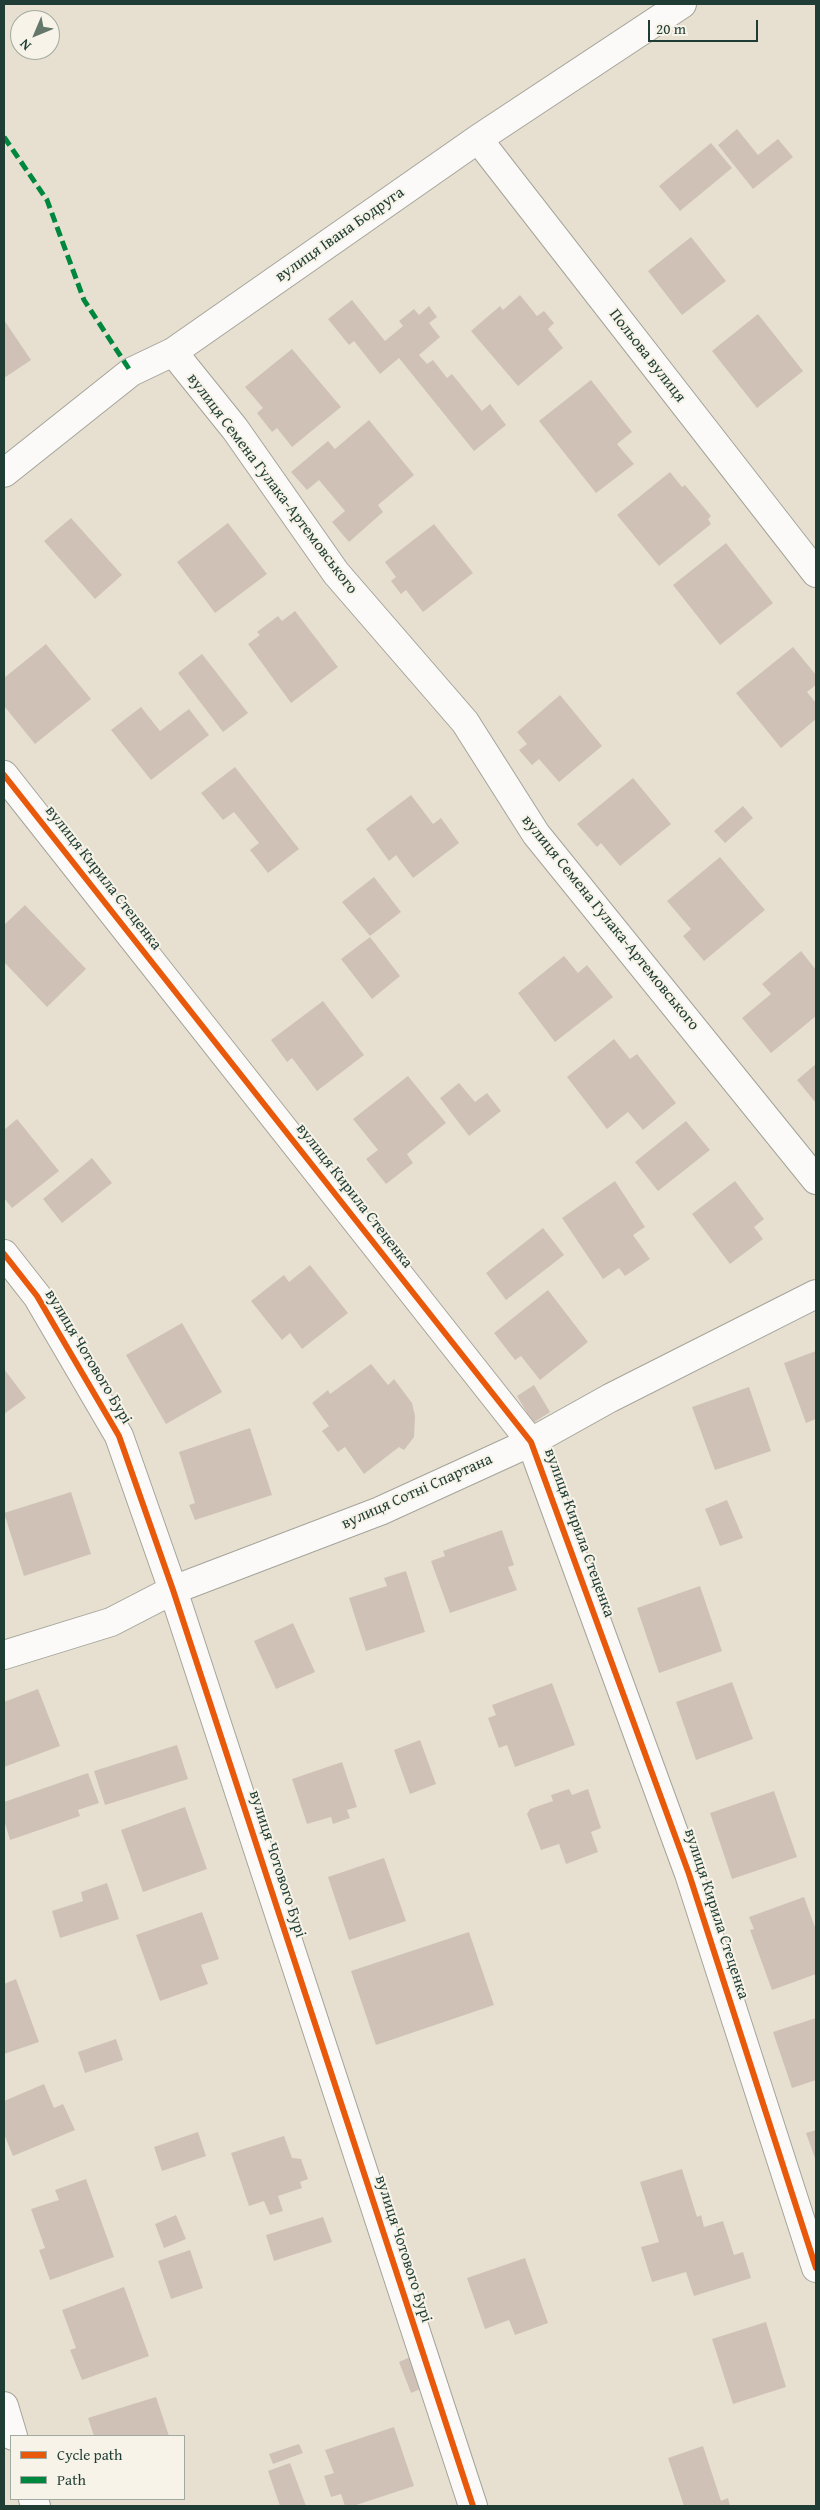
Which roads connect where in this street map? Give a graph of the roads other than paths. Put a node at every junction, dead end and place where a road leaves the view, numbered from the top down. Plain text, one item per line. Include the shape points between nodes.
1 (682, 4) edge
2 (478, 139) junction
3 (173, 352) junction
4 (4, 473) edge
5 (816, 573) edge
6 (4, 775) edge
7 (816, 1180) edge
8 (4, 1254) edge
9 (816, 1294) edge
10 (531, 1442) junction
11 (173, 1590) junction
12 (4, 1655) edge
13 (816, 2268) edge
14 (4, 2406) edge
15 (13, 2435) edge
16 (473, 2506) edge

1 - 2 street, вулиця Івана Бодруга
2 - 3 street, вулиця Івана Бодруга
2 - 5 street, Польова вулиця
3 - 4 street, вулиця Івана Бодруга via 131,372
3 - 7 street, вулиця Семена Гулака-Артемовського via 235,429 336,573 466,722 536,834
6 - 10 street, вулиця Кирила Стеценка
8 - 11 street, вулиця Чотового Бурі via 37,1296 119,1436
9 - 10 street, вулиця Сотні Спартана via 610,1398
10 - 11 street, вулиця Сотні Спартана via 380,1511
10 - 13 street, вулиця Кирила Стеценка via 690,1874
11 - 12 street, вулиця Сотні Спартана via 111,1622
11 - 16 street, вулиця Чотового Бурі
14 - 15 street

